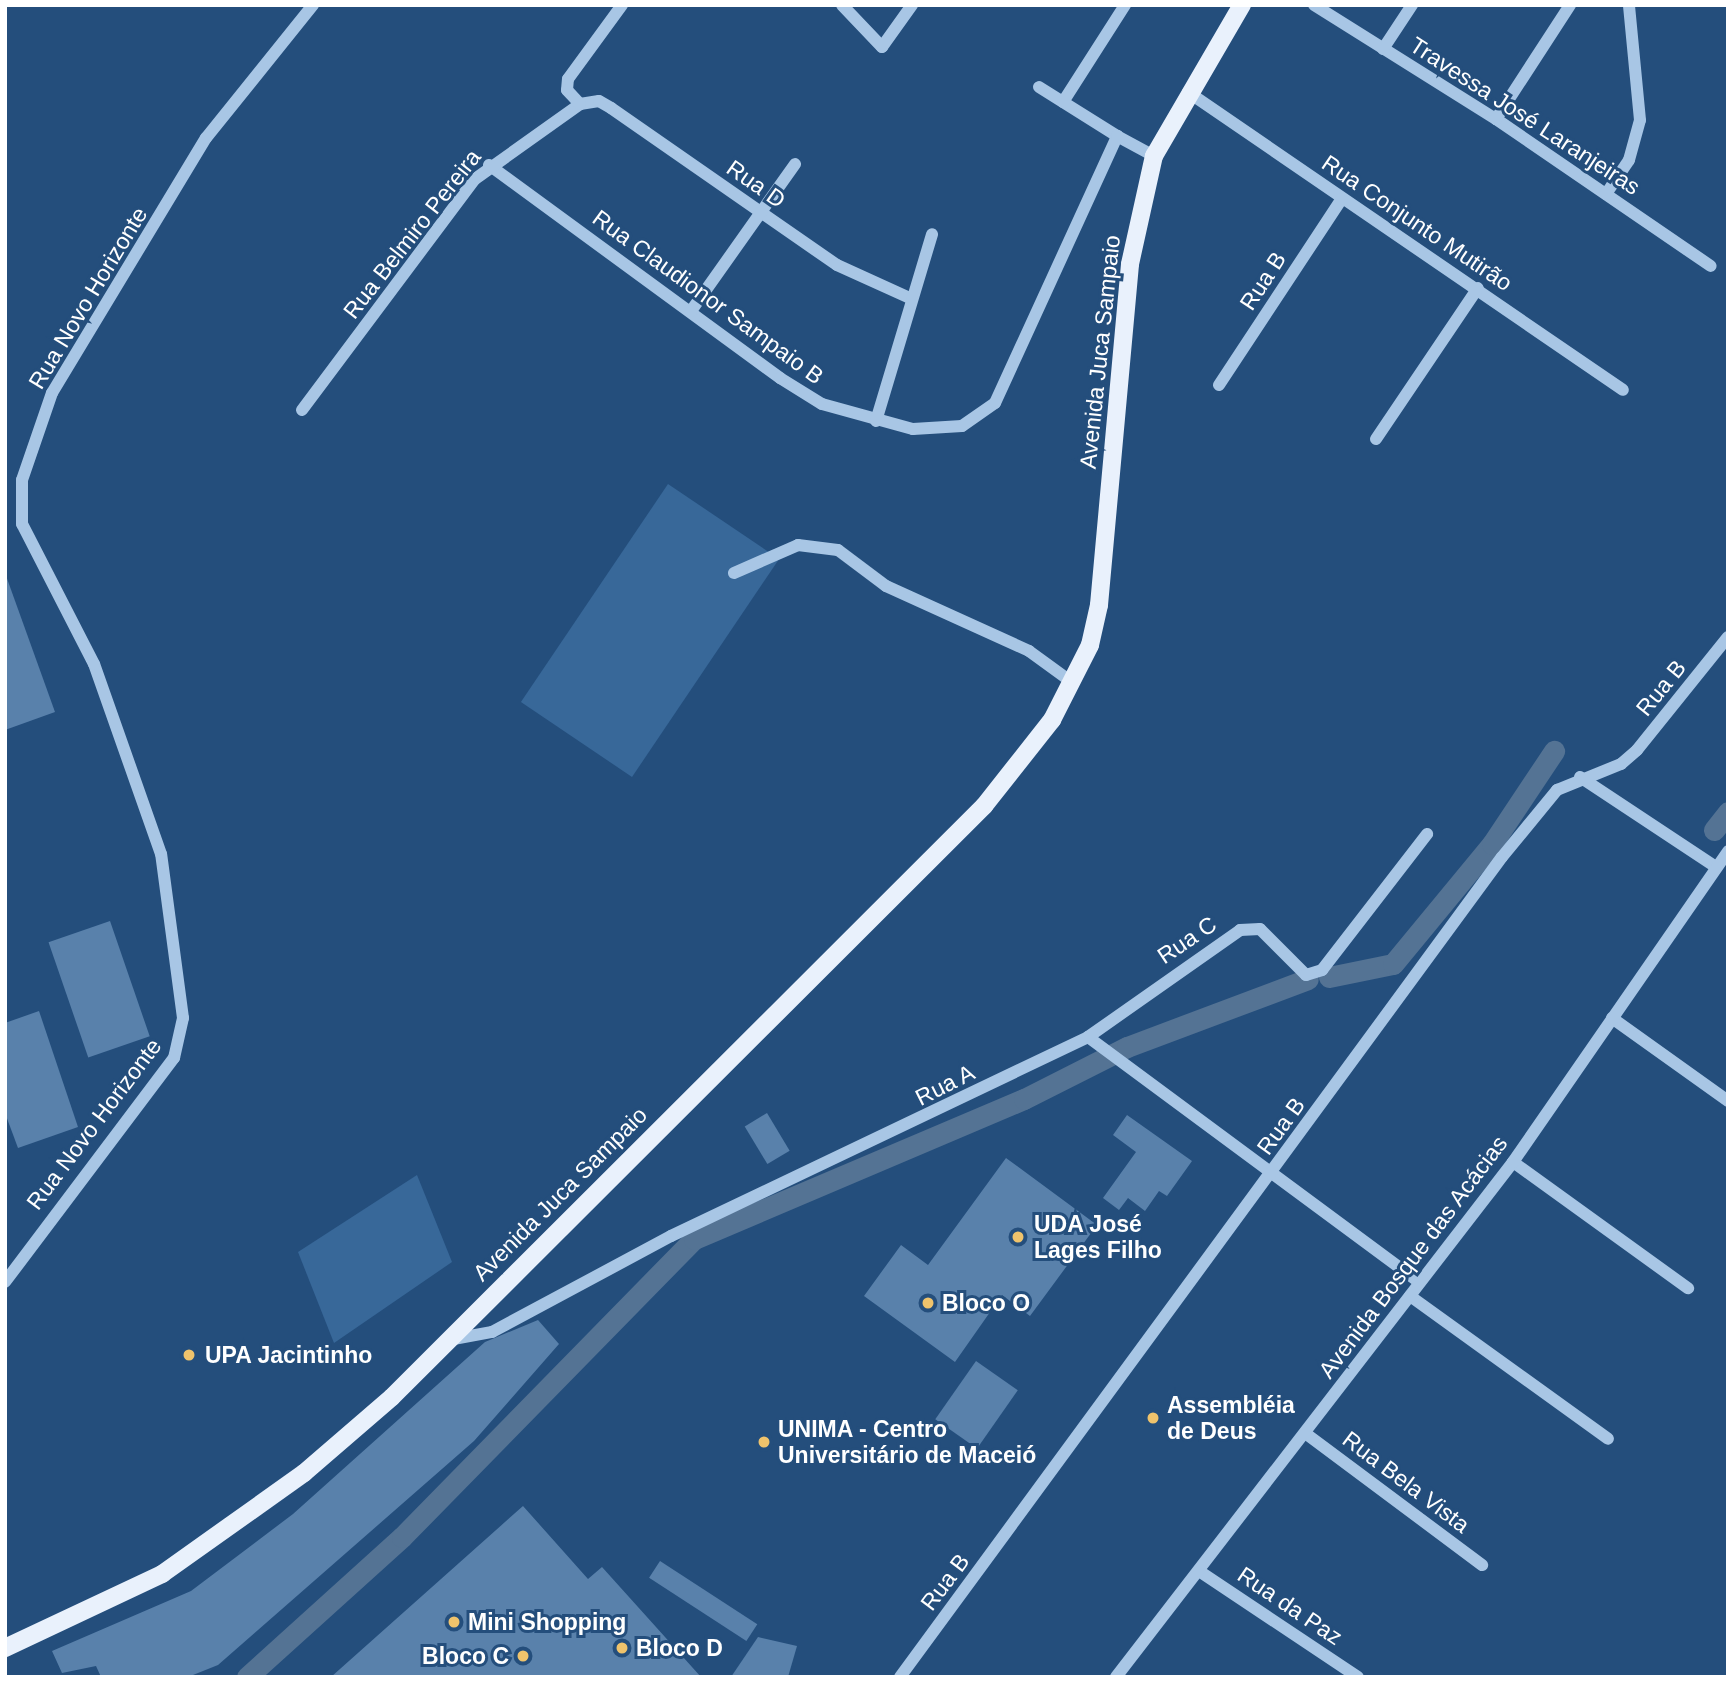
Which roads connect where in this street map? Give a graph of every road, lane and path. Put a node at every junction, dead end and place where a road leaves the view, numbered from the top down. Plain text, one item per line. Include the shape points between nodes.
1 (313, 5) edge
2 (622, 5) edge
3 (842, 5) edge
4 (912, 5) edge
5 (1125, 5) edge
6 (1242, 5) edge
7 (1314, 5) edge
8 (1412, 5) edge
9 (1570, 5) edge
10 (1629, 5) edge
11 (1383, 49) junction
12 (1039, 87) dead end
13 (1188, 92) junction
14 (1063, 102) junction
15 (580, 104) junction
16 (1496, 119) junction
17 (1117, 136) junction
18 (1154, 156) junction
19 (795, 164) dead end
20 (489, 165) junction
21 (1606, 194) junction
22 (1341, 200) junction
23 (762, 214) junction
24 (932, 234) dead end
25 (1711, 266) dead end
26 (1478, 288) junction
27 (912, 299) junction
28 (691, 311) junction
29 (1219, 385) dead end
30 (1623, 390) dead end
31 (302, 410) dead end
32 (876, 421) junction
33 (1376, 439) dead end
34 (734, 573) dead end
35 (1728, 637) edge
36 (1073, 683) junction
37 (1580, 777) junction
38 (1427, 834) dead end
39 (1728, 852) edge
40 (1716, 867) junction
41 (1612, 1018) junction
42 (1088, 1037) junction
43 (1728, 1101) edge
44 (1513, 1162) junction
45 (1271, 1176) junction
46 (5, 1282) edge
47 (1419, 1282) junction
48 (1688, 1288) dead end
49 (1410, 1296) junction
50 (448, 1340) junction
51 (1305, 1433) junction
52 (1608, 1439) dead end
53 (1482, 1565) dead end
54 (1199, 1571) junction
55 (5, 1648) edge
56 (900, 1677) edge
57 (1116, 1677) edge
58 (1358, 1677) edge

1 - 46 street, Rua Novo Horizonte via 206,138 52,393 22,480 22,524 94,664 161,854 183,1018 174,1058
2 - 15 street via 568,79 567,90
3 - 4 street via 882,47
5 - 14 street
6 - 13 main road, Avenida Juca Sampaio
7 - 11 street, Travessa José Laranjeiras
8 - 11 street
9 - 16 street
10 - 21 street via 1640,120 1629,160
11 - 16 street, Travessa José Laranjeiras
12 - 14 street
13 - 18 main road, Avenida Juca Sampaio
13 - 22 street, Rua Conjunto Mutirão
14 - 17 street
15 - 20 street, Rua Belmiro Pereira
15 - 23 street, Rua D via 599,101 611,108
16 - 21 street, Travessa José Laranjeiras
17 - 18 street
17 - 32 street, Rua Claudionor Sampaio B via 995,403 962,426 913,429
18 - 36 main road, Avenida Juca Sampaio via 1129,264 1099,605
19 - 23 street
20 - 28 street, Rua Claudionor Sampaio B
20 - 31 street, Rua Belmiro Pereira
21 - 25 street, Travessa José Laranjeiras
22 - 26 street, Rua Conjunto Mutirão
22 - 29 street, Rua B
23 - 27 street, Rua D via 860,279
23 - 28 street
24 - 27 street
26 - 30 street, Rua Conjunto Mutirão
26 - 33 street
27 - 32 street
28 - 32 street, Rua Claudionor Sampaio B via 822,404
34 - 36 street via 798,545 838,550 886,586 1029,651
35 - 37 street, Rua B via 1637,750 1621,764
36 - 50 main road, Avenida Juca Sampaio via 984,806
37 - 40 street
37 - 45 street, Rua B via 1557,790 1502,857
38 - 42 street, Rua C via 1328,964 1306,975 1261,929 1247,927
39 - 40 street, Avenida Bosque das Acácias
40 - 41 street, Avenida Bosque das Acácias
41 - 43 street
41 - 44 street, Avenida Bosque das Acácias
42 - 45 street
42 - 50 street, Rua A via 671,1236 492,1332
44 - 47 street, Avenida Bosque das Acácias
44 - 48 street
45 - 47 street
45 - 56 street, Rua B
47 - 49 street, Avenida Bosque das Acácias
49 - 51 street, Avenida Bosque das Acácias
49 - 52 street
50 - 55 main road, Avenida Juca Sampaio via 392,1397 225,1531 162,1574
51 - 53 street, Rua Bela Vista
51 - 54 street, Avenida Bosque das Acácias
54 - 57 street, Avenida Bosque das Acácias
54 - 58 street, Rua da Paz

